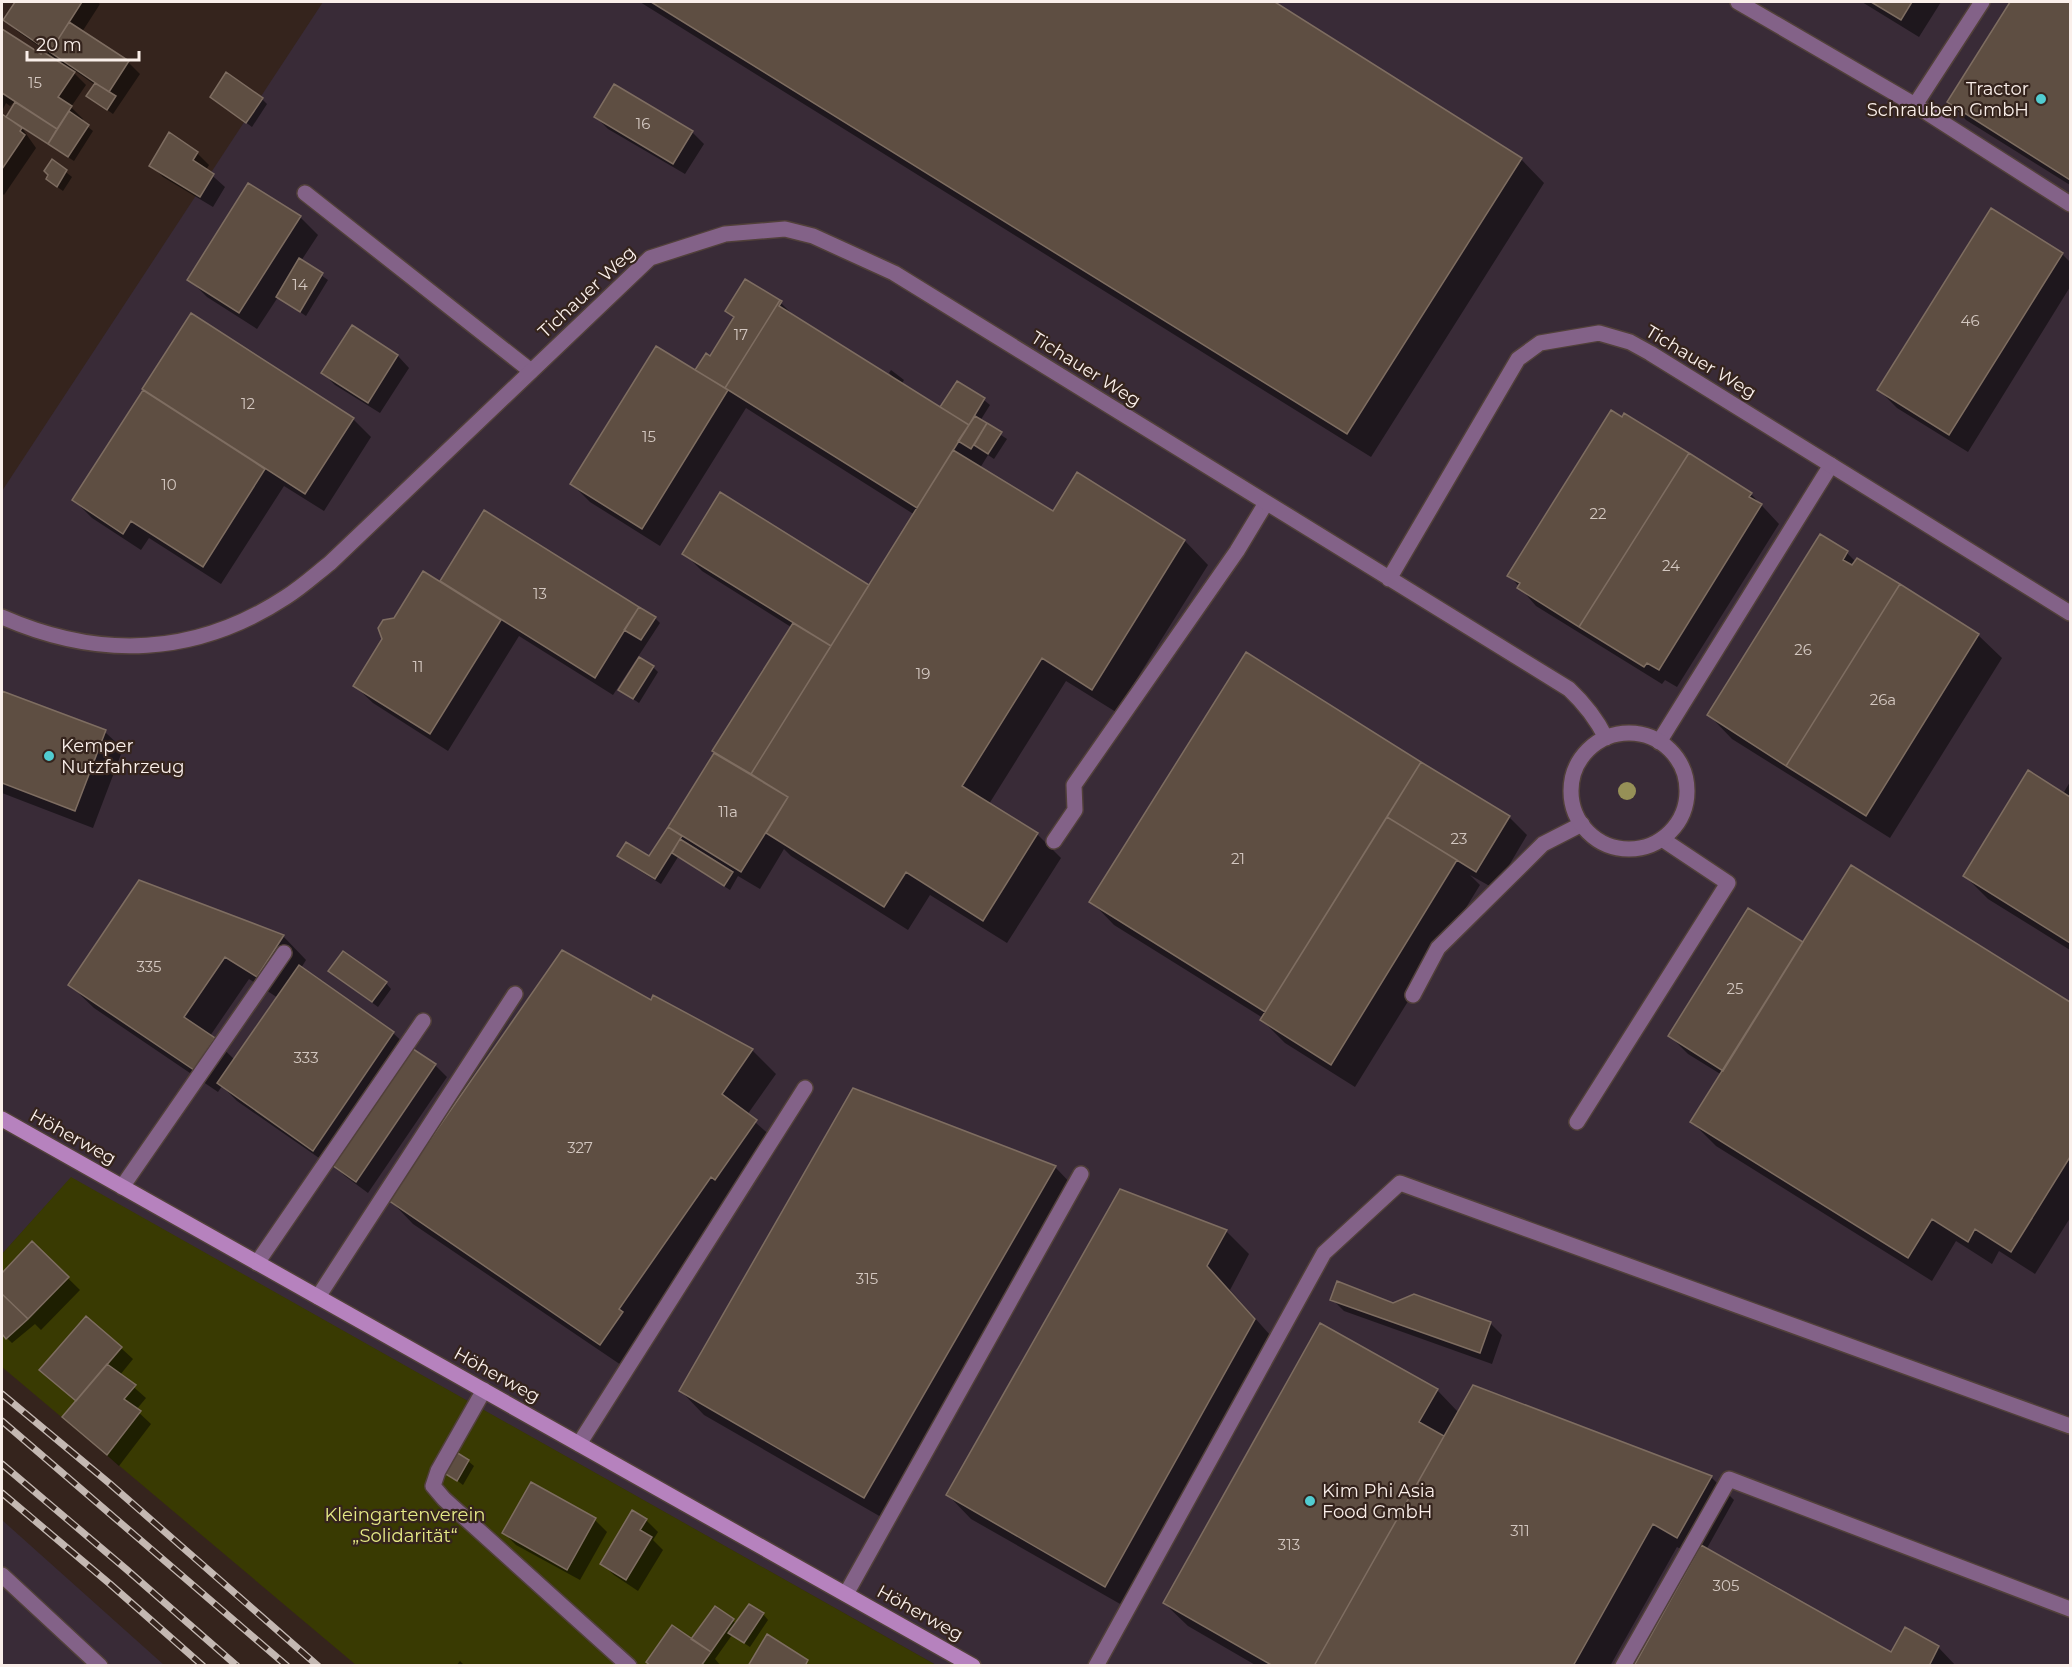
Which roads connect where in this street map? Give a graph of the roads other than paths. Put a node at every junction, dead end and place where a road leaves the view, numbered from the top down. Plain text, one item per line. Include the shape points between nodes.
1 (1738, 2) edge
2 (1982, 2) edge
3 (1915, 105) junction
4 (305, 193) dead end
5 (2070, 204) edge
6 (531, 371) junction
7 (1831, 465) junction
8 (1266, 503) junction
9 (1389, 579) junction
10 (2070, 613) edge
11 (2, 616) edge
12 (1606, 738) junction
13 (1659, 742) junction
14 (1582, 824) junction
15 (1662, 839) junction
16 (1053, 841) dead end
17 (284, 953) dead end
18 (515, 994) dead end
19 (1413, 995) dead end
20 (423, 1021) dead end
21 (805, 1088) dead end
22 (2, 1119) edge
23 (1577, 1122) dead end
24 (1080, 1174) dead end
25 (122, 1186) junction
26 (257, 1263) junction
27 (318, 1297) junction
28 (484, 1390) junction
29 (2070, 1426) edge
30 (579, 1444) junction
31 (2, 1575) edge
32 (846, 1594) junction
33 (2070, 1609) edge
34 (100, 1665) edge
35 (629, 1665) edge
36 (973, 1665) edge
37 (1096, 1665) edge
38 (1623, 1665) edge

1 - 3 street
2 - 3 street
3 - 5 street
4 - 6 street
6 - 8 street, Tichauer Weg via 650,258 725,234 785,229 813,236 894,273
6 - 11 street, Tichauer Weg via 330,563 287,596 248,618 210,635 166,645 124,646 78,642
7 - 9 street, Tichauer Weg via 1630,342 1599,333 1540,343 1518,358
7 - 10 street, Tichauer Weg
7 - 13 street
8 - 9 street, Tichauer Weg
8 - 16 street via 1237,551 1074,785 1075,810
9 - 12 street, Tichauer Weg via 1569,689 1591,711
12 - 13 street via 1627,733
12 - 14 street via 1585,753 1574,776 1572,801
13 - 15 street via 1678,760 1687,796 1682,815
14 - 15 street via 1601,842 1625,849
14 - 19 street via 1543,844 1438,948
15 - 23 street via 1728,883
17 - 25 street
18 - 27 street
20 - 26 street
21 - 30 street
22 - 25 street, Höherweg
24 - 32 street
25 - 26 street, Höherweg
26 - 27 street, Höherweg
27 - 28 street, Höherweg
28 - 30 street, Höherweg
28 - 35 street via 433,1486
29 - 37 street via 1400,1183 1324,1253
30 - 32 street, Höherweg
31 - 34 street
32 - 36 street, Höherweg
33 - 38 street via 1729,1479

